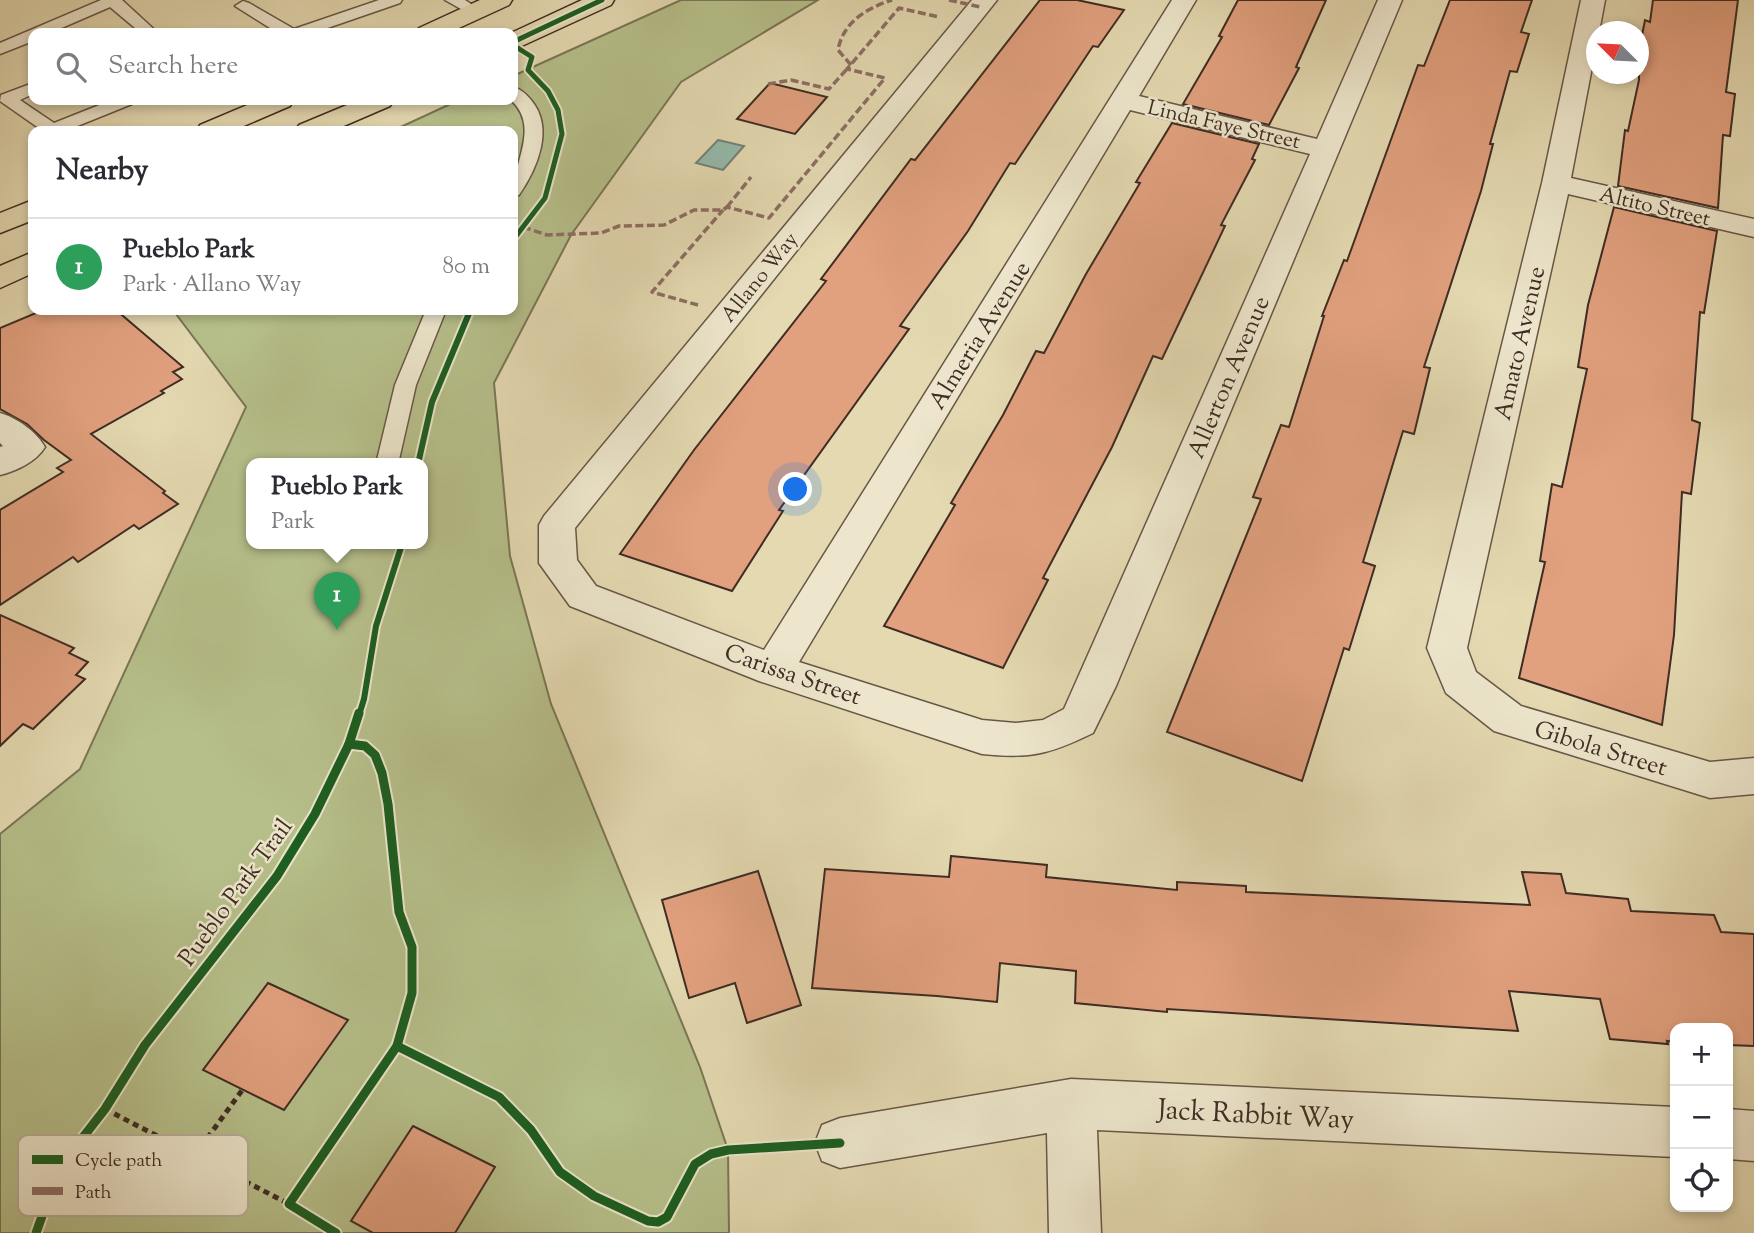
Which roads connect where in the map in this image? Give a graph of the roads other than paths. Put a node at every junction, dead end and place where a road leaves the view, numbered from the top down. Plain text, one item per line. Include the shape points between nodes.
1 (394, 0) edge
2 (500, 0) edge
3 (602, 0) edge
4 (985, 0) edge
5 (1184, 0) edge
6 (1390, 0) edge
7 (1593, 0) edge
8 (113, 1) edge
9 (244, 2) edge
10 (464, 6) edge
11 (49, 28) edge
12 (144, 28) edge
13 (282, 28) edge
14 (313, 28) edge
15 (435, 28) edge
16 (28, 37) edge
17 (518, 40) edge
18 (0, 49) edge
19 (28, 90) edge
20 (518, 97) edge
21 (1122, 100) junction
22 (114, 105) edge
23 (259, 105) edge
24 (369, 105) edge
25 (47, 126) edge
26 (63, 126) edge
27 (219, 126) edge
28 (321, 126) edge
29 (1325, 149) junction
30 (518, 183) edge
31 (1556, 183) junction
32 (28, 211) edge
33 (0, 224) edge
34 (1754, 228) edge
35 (28, 264) edge
36 (0, 278) edge
37 (433, 315) edge
38 (0, 425) edge
39 (388, 458) edge
40 (0, 463) edge
41 (558, 563) joint
42 (773, 670) junction
43 (1460, 682) joint
44 (1048, 736) joint
45 (1754, 776) edge
46 (1071, 1104) junction
47 (1670, 1132) edge
48 (1733, 1134) edge
49 (1754, 1136) edge
50 (840, 1143) dead end
51 (1075, 1233) edge

1 - 14 lane
2 - 10 main road
3 - 17 main road
4 - 41 street, Allano Way via 557,525
5 - 21 street, Almeria Avenue
6 - 29 street, Allerton Avenue
7 - 31 street, Amato Avenue
8 - 11 lane
8 - 12 lane
9 - 13 lane
10 - 15 main road
16 - 18 lane
19 - 25 lane via 7,99
20 - 30 lane via 528,108 535,133
21 - 29 street, Linda Faye Street
21 - 42 street, Almeria Avenue
22 - 26 lane
23 - 27 main road
24 - 28 main road
29 - 44 street, Allerton Avenue via 1097,686 1079,722
31 - 34 street, Altito Street
31 - 43 street, Amato Avenue via 1447,648
32 - 33 main road
35 - 36 main road
37 - 39 lane via 400,398
38 - 40 street via 28,447
41 - 42 street, Carissa Street via 583,596
42 - 44 street, Carissa Street via 982,737 1016,740
43 - 45 street, Gibola Street via 1508,719 1710,780
46 - 47 street, Jack Rabbit Way
46 - 50 street, Jack Rabbit Way
46 - 51 street
48 - 49 street

